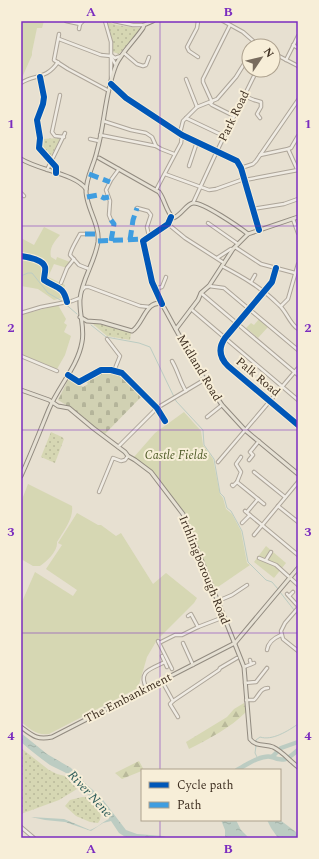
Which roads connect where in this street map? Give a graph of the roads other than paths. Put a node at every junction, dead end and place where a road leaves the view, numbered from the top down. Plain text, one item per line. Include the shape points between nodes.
1 (66, 21) edge
2 (83, 21) edge
3 (114, 21) edge
4 (133, 21) edge
5 (153, 21) edge
6 (198, 21) edge
7 (223, 21) edge
8 (106, 22) edge
9 (80, 24) junction
10 (133, 25) junction
11 (144, 25) junction
12 (230, 25) junction
13 (79, 29) dead end
14 (59, 34) dead end
15 (298, 36) edge
16 (249, 38) edge
17 (59, 39) junction
18 (293, 45) junction
19 (298, 48) edge
20 (124, 52) junction
21 (111, 55) junction
22 (121, 56) junction
23 (149, 57) dead end
24 (198, 57) dead end
25 (281, 57) edge
26 (286, 60) junction
27 (58, 62) junction
28 (116, 65) junction
29 (298, 66) edge
30 (241, 69) edge
31 (40, 77) junction
32 (253, 78) edge
33 (186, 79) dead end
34 (21, 83) edge
35 (111, 83) junction
36 (109, 91) junction
37 (60, 95) dead end
38 (244, 96) junction
39 (298, 100) edge
40 (211, 102) junction
41 (198, 107) junction
42 (234, 116) junction
43 (186, 118) junction
44 (260, 118) dead end
45 (104, 121) junction
46 (66, 133) dead end
47 (181, 134) junction
48 (100, 136) junction
49 (224, 136) junction
50 (298, 136) edge
51 (64, 137) junction
52 (90, 139) dead end
53 (100, 141) junction
54 (295, 141) junction
55 (197, 142) junction
56 (298, 143) edge
57 (156, 146) junction
58 (288, 149) junction
59 (217, 151) junction
60 (97, 152) junction
61 (174, 154) junction
62 (260, 156) junction
63 (99, 158) junction
64 (21, 159) edge
65 (94, 161) junction
66 (51, 162) junction
67 (188, 166) dead end
68 (241, 168) junction
69 (119, 169) junction
70 (298, 169) edge
71 (47, 170) junction
72 (56, 173) junction
73 (166, 174) junction
74 (244, 180) junction
75 (88, 181) junction
76 (81, 184) junction
77 (200, 187) junction
78 (86, 189) junction
79 (156, 190) junction
80 (21, 193) edge
81 (24, 196) dead end
82 (298, 199) edge
83 (193, 203) junction
84 (137, 208) dead end
85 (254, 210) junction
86 (172, 217) junction
87 (298, 217) edge
88 (293, 219) junction
89 (111, 220) dead end
90 (208, 223) dead end
91 (167, 224) junction
92 (259, 230) junction
93 (298, 233) edge
94 (86, 234) dead end
95 (248, 234) junction
96 (149, 236) junction
97 (235, 247) junction
98 (217, 258) junction
99 (74, 259) junction
100 (223, 264) junction
101 (298, 264) edge
102 (276, 268) junction
103 (89, 270) junction
104 (295, 273) junction
105 (255, 275) dead end
106 (166, 277) dead end
107 (251, 282) junction
108 (62, 283) dead end
109 (209, 286) junction
110 (154, 289) junction
111 (82, 291) junction
112 (264, 291) junction
113 (201, 293) junction
114 (157, 295) junction
115 (80, 298) junction
116 (72, 301) junction
117 (156, 304) junction
118 (162, 304) junction
119 (80, 305) junction
120 (140, 306) junction
121 (281, 306) junction
122 (151, 307) junction
123 (191, 309) junction
124 (249, 309) junction
125 (21, 313) edge
126 (80, 316) junction
127 (144, 316) junction
128 (87, 321) junction
129 (237, 323) junction
130 (82, 326) junction
131 (297, 327) edge
132 (176, 329) junction
133 (225, 338) junction
134 (107, 339) dead end
135 (298, 350) edge
136 (21, 356) edge
137 (170, 365) dead end
138 (298, 368) edge
139 (56, 371) dead end
140 (114, 371) junction
141 (295, 372) junction
142 (298, 374) edge
143 (68, 375) junction
144 (204, 380) junction
145 (282, 386) junction
146 (21, 390) edge
147 (186, 391) junction
148 (298, 400) edge
149 (270, 401) junction
150 (52, 403) junction
151 (222, 405) junction
152 (157, 408) junction
153 (207, 417) dead end
154 (165, 421) dead end
155 (298, 425) edge
156 (245, 430) junction
157 (259, 441) junction
158 (118, 447) junction
159 (128, 456) junction
160 (241, 457) dead end
161 (249, 460) dead end
162 (218, 462) dead end
163 (254, 472) dead end
164 (298, 474) edge
165 (21, 476) edge
166 (237, 482) junction
167 (298, 482) edge
168 (232, 485) dead end
169 (99, 492) dead end
170 (285, 498) junction
171 (258, 499) junction
172 (264, 504) dead end
173 (278, 506) junction
174 (250, 515) junction
175 (298, 522) edge
176 (242, 523) dead end
177 (262, 526) junction
178 (254, 535) dead end
179 (271, 552) dead end
180 (298, 555) edge
181 (259, 558) dead end
182 (266, 560) junction
183 (298, 568) edge
184 (290, 578) junction
185 (247, 585) dead end
186 (298, 585) edge
187 (293, 592) dead end
188 (218, 601) junction
189 (298, 608) edge
190 (188, 616) dead end
191 (224, 617) junction
192 (198, 627) junction
193 (230, 633) junction
194 (281, 635) junction
195 (240, 636) junction
196 (183, 643) dead end
197 (235, 643) junction
198 (266, 647) dead end
199 (298, 652) edge
200 (162, 656) dead end
201 (237, 658) dead end
202 (250, 660) dead end
203 (165, 662) junction
204 (193, 665) junction
205 (167, 666) dead end
206 (244, 666) junction
207 (267, 668) dead end
208 (172, 669) dead end
209 (162, 681) junction
210 (245, 683) junction
211 (268, 688) dead end
212 (147, 689) junction
213 (246, 700) junction
214 (173, 701) junction
215 (178, 717) dead end
216 (21, 727) edge
217 (298, 767) edge
218 (21, 826) edge
219 (34, 838) edge

1 - 9 street
2 - 9 street
3 - 10 street
4 - 10 street
5 - 11 main road
6 - 24 street via 187,47
7 - 12 street
8 - 21 street
9 - 13 street
10 - 11 street
11 - 20 main road
12 - 16 street
12 - 40 street via 202,79
14 - 17 street
15 - 18 street
17 - 21 street via 101,55
17 - 27 street via 54,60
18 - 19 street
18 - 26 street
20 - 22 main road
20 - 23 street via 137,64 144,66
21 - 22 street via 116,58
21 - 28 street
21 - 35 street
22 - 28 main road
25 - 26 street
26 - 29 street
27 - 31 street
27 - 36 street
28 - 35 main road
30 - 40 street via 217,99
31 - 34 street
31 - 66 street via 44,97 37,120 39,148
32 - 38 street, Park Road
33 - 41 street
35 - 36 main road
35 - 47 street via 126,98
36 - 45 main road
37 - 51 street via 52,132 55,136
38 - 42 street, Park Road
38 - 44 street via 261,102 257,114
39 - 62 street
40 - 41 street
40 - 42 street via 212,105
41 - 43 street
42 - 49 street, Park Road
43 - 47 street via 182,124
43 - 49 street
45 - 48 main road
45 - 57 street via 146,133 152,137
46 - 51 street
47 - 55 street
47 - 61 street via 181,143
48 - 53 main road
48 - 57 street
49 - 59 street, Park Road
50 - 54 street
51 - 66 street
52 - 53 street
53 - 60 main road
54 - 56 street
54 - 58 street
55 - 59 street
55 - 67 street
57 - 61 street
58 - 62 street
58 - 70 street
59 - 68 street via 237,161
59 - 77 street, Park Road
60 - 63 main road
60 - 65 main road
61 - 73 street
62 - 68 street via 253,164
63 - 65 main road
63 - 69 main road
64 - 71 main road
65 - 75 main road
66 - 71 street
66 - 72 street via 57,168
68 - 74 street
69 - 79 main road
69 - 89 street via 106,190 110,201 108,215
70 - 74 street
71 - 72 main road
72 - 76 main road
73 - 77 street
73 - 79 street
74 - 77 street via 216,189
74 - 85 street
75 - 76 main road
75 - 78 main road
76 - 78 main road
77 - 83 street, Park Road
78 - 103 main road via 98,234
79 - 86 main road
80 - 81 street
82 - 85 street
83 - 86 main road, Park Road via 175,218
83 - 95 main road via 227,218
84 - 96 street via 148,211 151,215 147,228
85 - 92 street
86 - 91 street
87 - 88 main road
88 - 92 main road
88 - 93 street
90 - 97 street
91 - 96 street
91 - 98 street
92 - 95 main road
94 - 99 street via 80,234 71,250 70,255
95 - 97 main road
96 - 110 street, Midland Road via 143,243
97 - 98 street
97 - 100 main road
97 - 102 street via 258,263
98 - 100 street
99 - 103 street
99 - 108 street via 67,268
100 - 107 street
100 - 109 main road
101 - 104 street
102 - 104 street
102 - 112 street via 272,282
103 - 111 main road
104 - 121 street via 288,299
105 - 107 street
106 - 110 street via 162,286
107 - 112 street
109 - 113 main road
109 - 124 street via 224,288
110 - 114 street, Midland Road
111 - 115 main road
111 - 120 street via 89,287
112 - 121 street
112 - 124 street
113 - 123 main road
113 - 129 street
114 - 117 street
114 - 118 street, Midland Road
115 - 116 street
115 - 119 main road
116 - 119 street
116 - 125 street
117 - 118 main road
117 - 122 main road
118 - 132 main road, Midland Road
119 - 126 main road
120 - 122 street
120 - 127 street via 144,310
121 - 131 street
122 - 127 main road
123 - 132 main road
123 - 133 street
124 - 129 street
124 - 135 street
126 - 128 main road
126 - 130 main road
127 - 128 main road via 132,331 101,322
128 - 130 main road
129 - 133 street
129 - 141 street
130 - 143 main road via 80,349
132 - 144 main road, Midland Road
133 - 145 street
133 - 149 street, Palk Road via 220,350 223,360
134 - 140 street via 120,356
136 - 139 street
137 - 147 street via 173,362
138 - 141 street
140 - 143 street via 101,370 79,382
140 - 152 street via 126,376
141 - 142 street
141 - 145 street
143 - 150 main road
144 - 147 street
144 - 151 main road, Midland Road
145 - 148 street
145 - 149 street
146 - 150 main road, Irthlingborough Road
147 - 152 street
149 - 155 street, Palk Road
149 - 156 street
150 - 158 main road, Irthlingborough Road via 69,408
150 - 165 main road
151 - 153 street
151 - 156 main road, Midland Road
152 - 154 street
152 - 158 street
156 - 157 main road, Midland Road
156 - 162 street
157 - 161 street via 250,452 253,455
157 - 164 main road, Midland Road
158 - 159 main road, Irthlingborough Road
159 - 169 street via 121,462 113,458
159 - 188 main road, Irthlingborough Road via 151,472 179,508
160 - 166 street via 236,463 241,471
163 - 170 street
166 - 168 street
166 - 171 street
167 - 170 street
170 - 173 street
171 - 172 street
171 - 174 street via 246,512
173 - 175 street
173 - 177 street
174 - 176 street
174 - 177 street
177 - 178 street
177 - 180 street
179 - 182 street
181 - 182 street
182 - 184 street
183 - 184 main road
184 - 186 street
184 - 195 main road
185 - 188 street
187 - 189 street via 288,595
188 - 191 main road, Irthlingborough Road
189 - 194 street via 282,628
190 - 192 street via 191,614
191 - 192 street
191 - 193 main road, Irthlingborough Road
192 - 208 street via 159,642
193 - 195 main road
193 - 197 main road, Irthlingborough Road
194 - 198 street
194 - 199 street via 286,643
195 - 197 main road
196 - 204 street
197 - 204 main road, The Embankment
197 - 206 main road, Irthlingborough Road
200 - 203 street
201 - 214 street
202 - 206 street via 253,663
203 - 205 street
203 - 212 street via 143,676
204 - 209 main road, The Embankment
206 - 210 main road, Irthlingborough Road
207 - 210 street via 256,682
209 - 212 main road, The Embankment
209 - 214 street
210 - 213 main road, Irthlingborough Road
211 - 213 street via 261,691 254,700
212 - 216 main road, The Embankment via 52,737 40,739
213 - 217 main road, Irthlingborough Road via 250,739 254,743 275,748
214 - 215 street via 170,704
218 - 219 street

